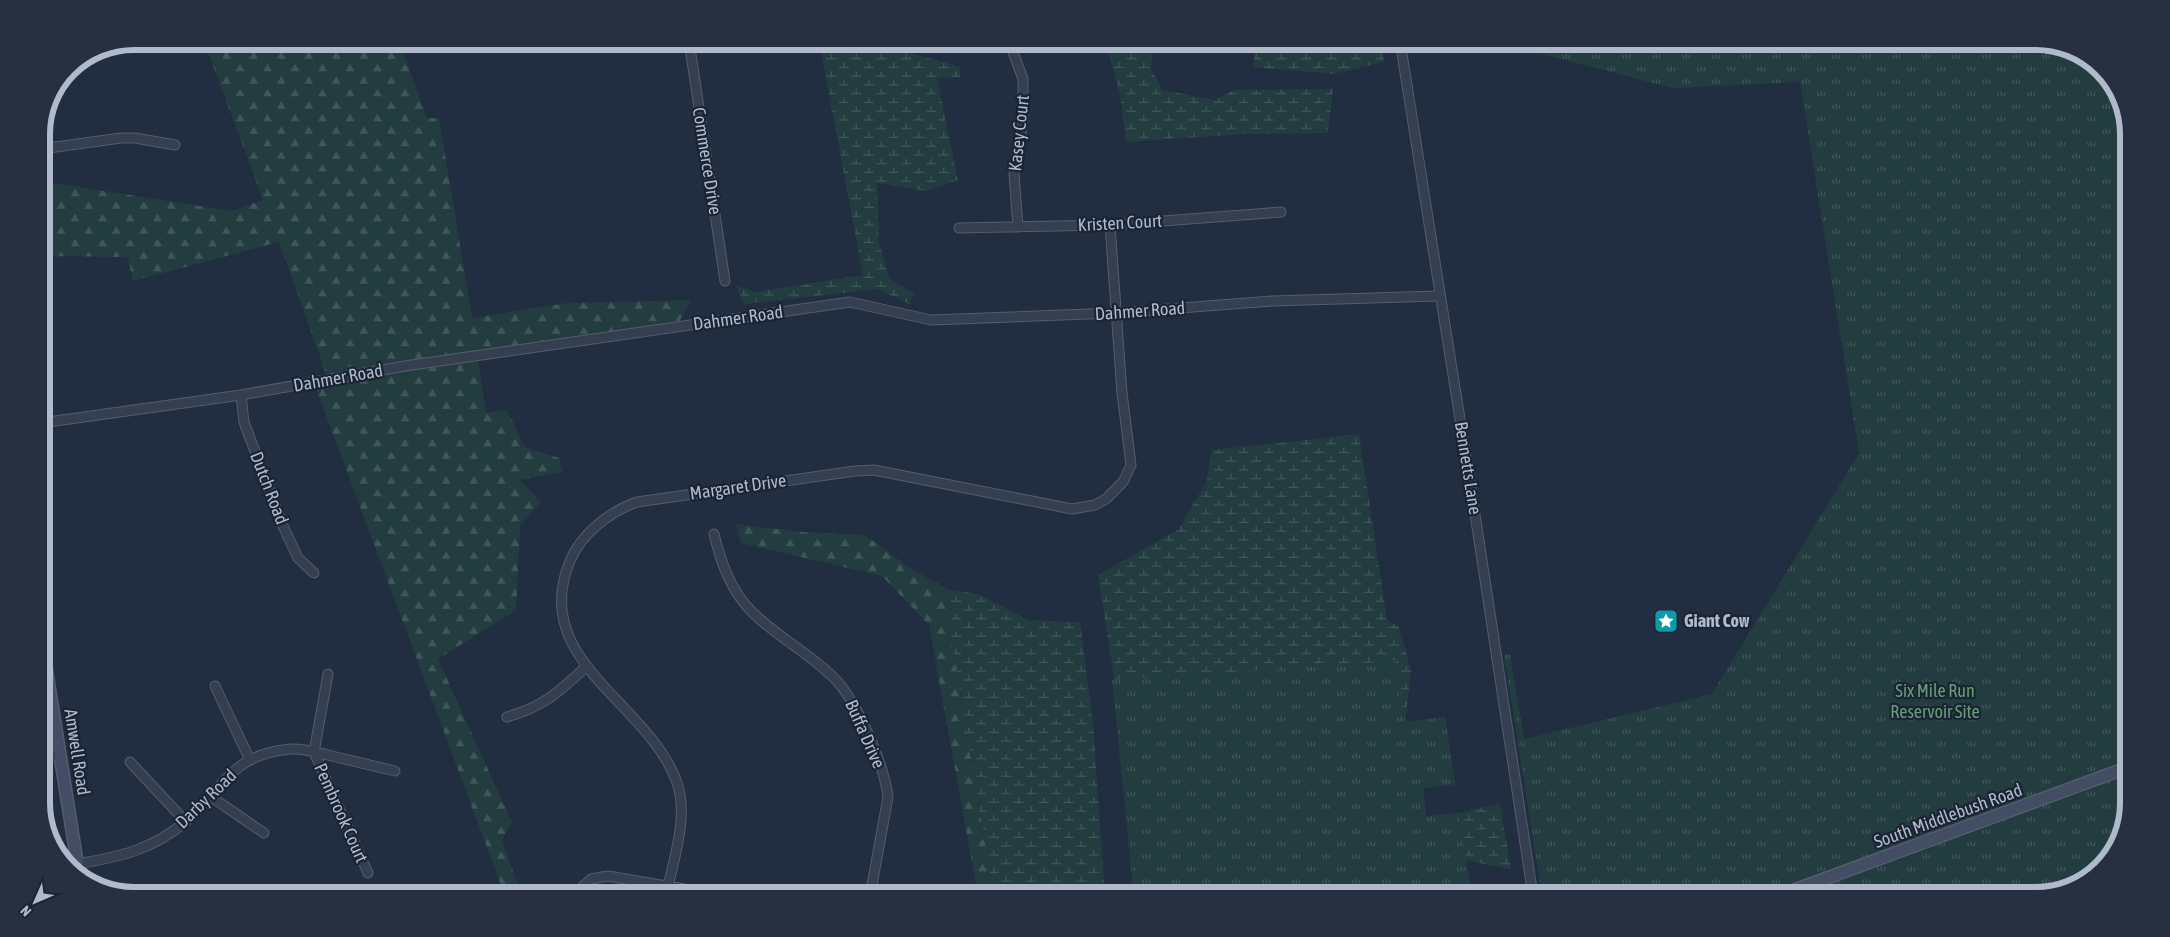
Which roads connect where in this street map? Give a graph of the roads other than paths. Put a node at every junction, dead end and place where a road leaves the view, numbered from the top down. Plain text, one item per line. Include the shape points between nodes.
1 (691, 50) edge
2 (1012, 50) edge
3 (1401, 50) edge
4 (175, 145) dead end
5 (50, 148) edge
6 (1280, 212) dead end
7 (1110, 225) junction
8 (1018, 226) junction
9 (959, 228) dead end
10 (725, 281) dead end
11 (1439, 296) junction
12 (1115, 313) junction
13 (241, 395) junction
14 (50, 422) edge
15 (714, 534) dead end
16 (314, 573) dead end
17 (586, 667) junction
18 (328, 674) dead end
19 (215, 686) dead end
20 (50, 688) edge
21 (507, 717) dead end
22 (314, 752) junction
23 (60, 754) junction
24 (50, 756) edge
25 (250, 760) junction
26 (130, 762) dead end
27 (2120, 770) edge
28 (395, 771) dead end
29 (210, 796) junction
30 (186, 822) junction
31 (264, 833) dead end
32 (77, 864) edge
33 (81, 868) edge
34 (368, 873) dead end
35 (668, 885) junction
36 (582, 887) edge
37 (678, 887) edge
38 (872, 887) edge
39 (1532, 887) edge
40 (1802, 887) edge

1 - 10 street, Commerce Drive
2 - 8 street, Kasey Court via 1023,79 1023,120 1014,174
3 - 11 street, Bennetts Lane
4 - 5 street via 121,138
6 - 7 street, Kristen Court
7 - 8 street, Kristen Court
7 - 12 street, Margaret Drive
8 - 9 street, Kristen Court
11 - 12 street, Dahmer Road via 1273,301
11 - 39 street, Bennetts Lane
12 - 13 street, Dahmer Road via 931,320 850,302 405,366
12 - 17 street, Margaret Drive via 1131,465 1123,482 1106,499 1095,505 1072,509 874,470 636,502 616,511 596,527 574,553 564,576 562,615 565,628
13 - 14 street, Dahmer Road
13 - 16 street, Dutch Road via 244,422 283,526 298,558
15 - 38 street, Buffa Drive via 724,568 740,599 752,613 837,681 856,709 888,796
17 - 21 street via 544,704
17 - 35 street, Margaret Drive via 650,735 677,781 680,823
18 - 22 street
19 - 25 street
20 - 23 street, Amwell Road
22 - 25 street, Darby Road via 293,749 264,753
22 - 28 street, Darby Road
22 - 34 street, Pembrook Court
23 - 24 street
23 - 32 street, Amwell Road
25 - 29 street, Darby Road via 226,777
26 - 30 street
27 - 40 street, South Middlebush Road
29 - 30 street, Darby Road
29 - 31 street
30 - 33 street, Darby Road via 132,853
35 - 36 street via 598,876
35 - 37 street

